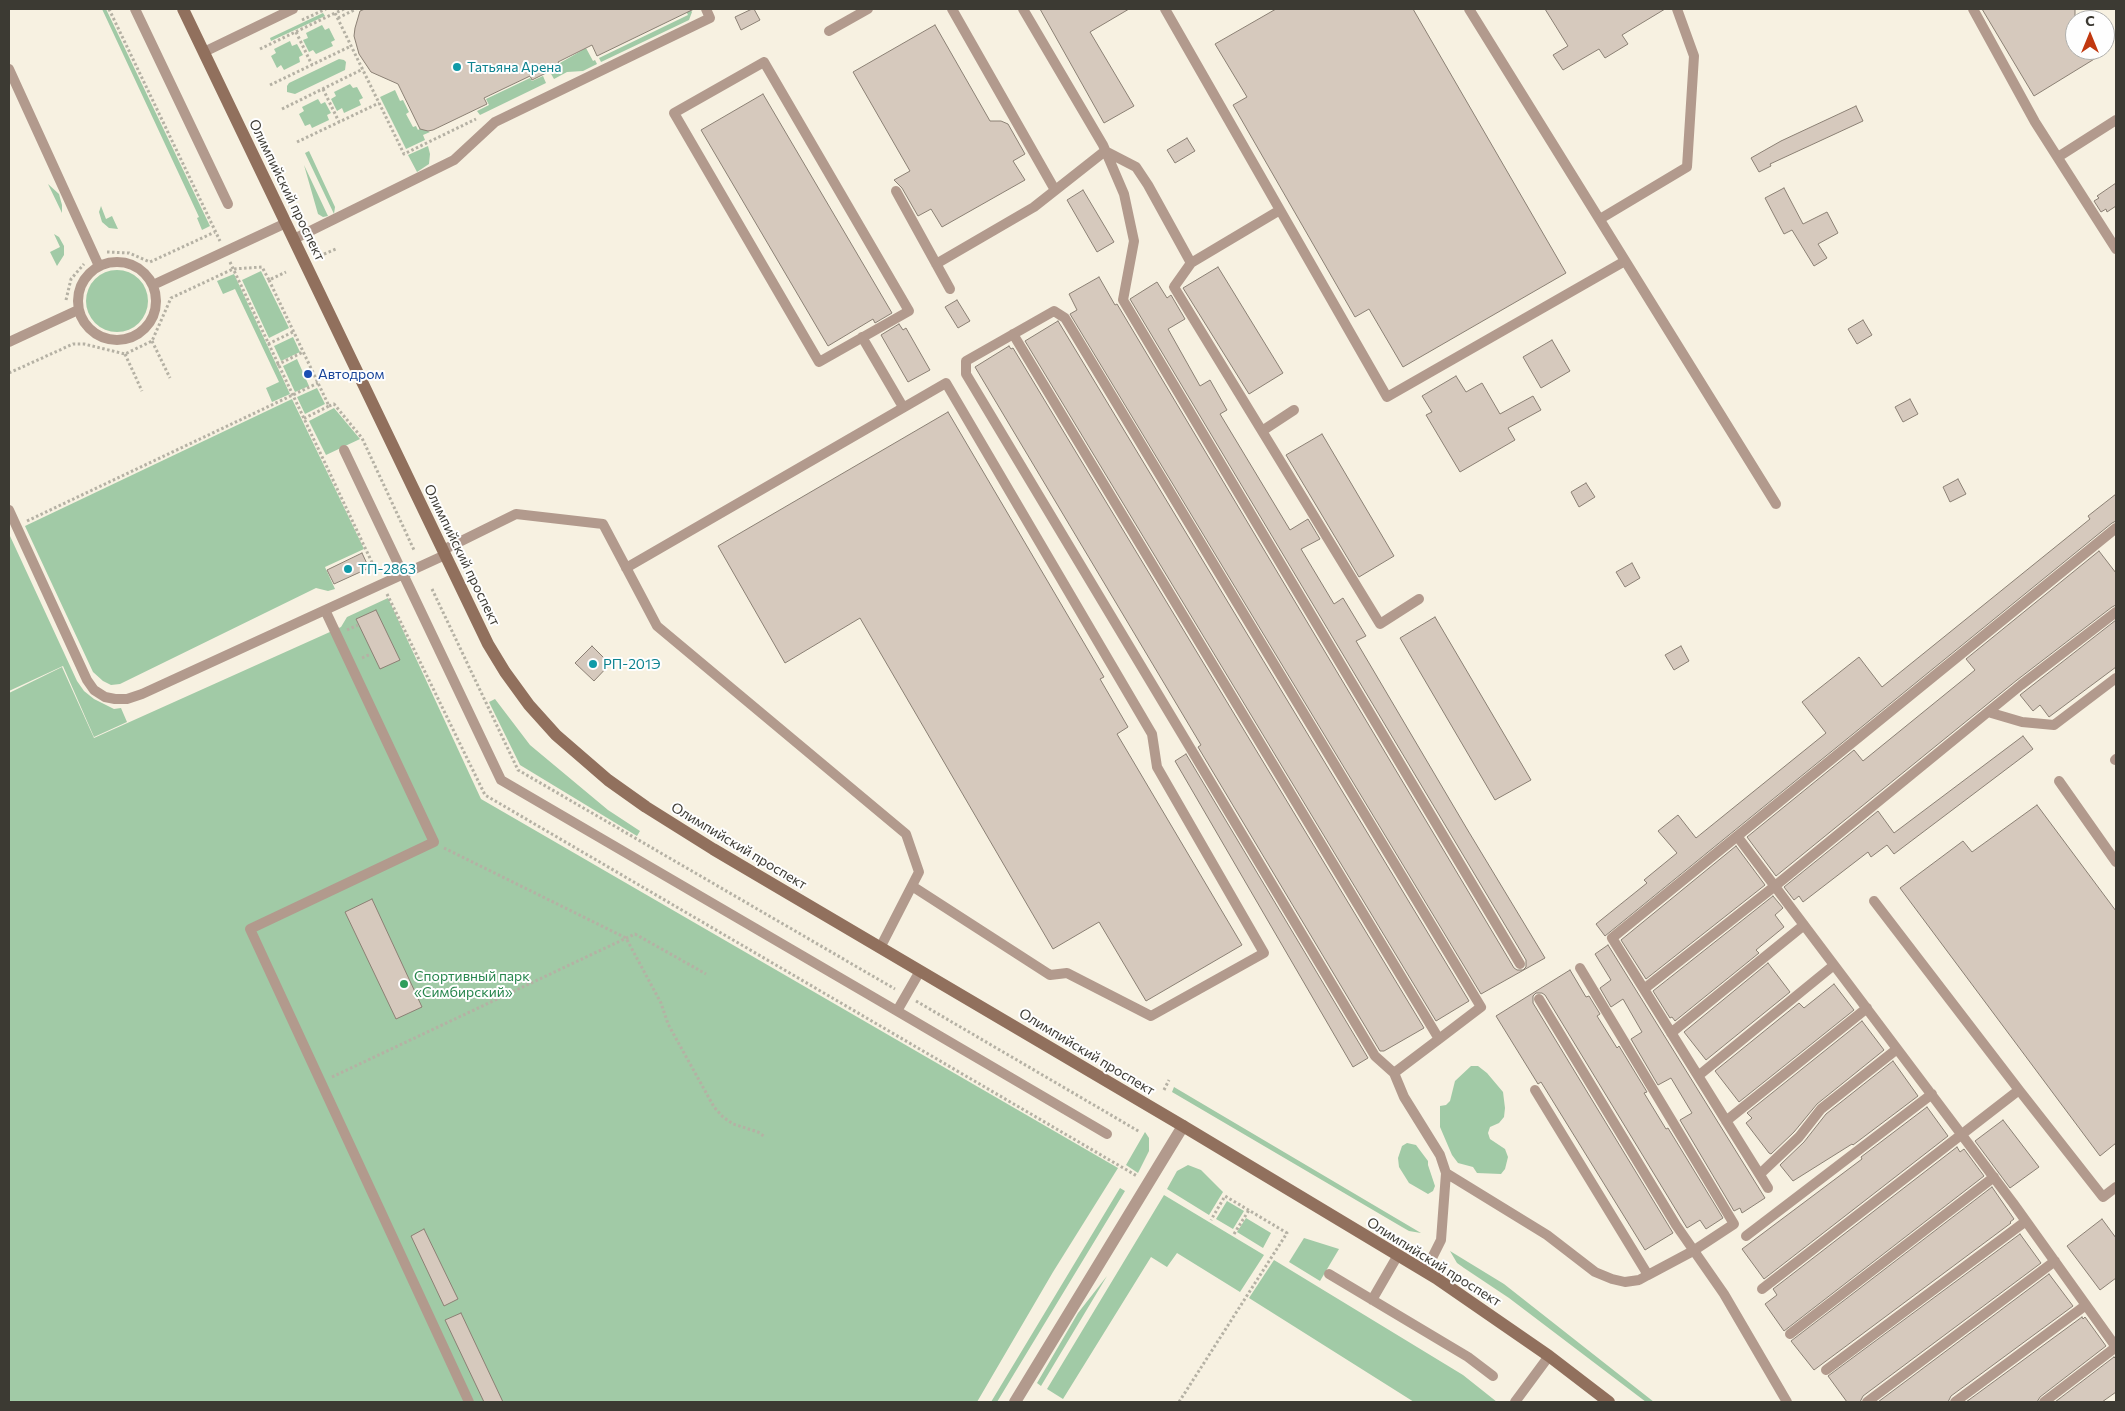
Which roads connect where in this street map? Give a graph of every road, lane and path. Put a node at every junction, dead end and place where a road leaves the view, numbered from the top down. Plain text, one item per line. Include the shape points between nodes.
1 (109, 9) edge
2 (135, 9) edge
3 (183, 9) edge
4 (293, 9) edge
5 (327, 9) edge
6 (344, 9) edge
7 (356, 9) edge
8 (706, 9) edge
9 (868, 9) edge
10 (952, 9) edge
11 (1023, 9) edge
12 (1165, 9) edge
13 (1469, 9) edge
14 (1677, 9) edge
15 (1973, 9) edge
16 (335, 13) junction
17 (330, 16) junction
18 (338, 18) junction
19 (829, 31) dead end
20 (296, 32) junction
21 (351, 46) junction
22 (260, 49) dead end
23 (204, 52) junction
24 (312, 65) junction
25 (9, 69) edge
26 (362, 69) junction
27 (270, 85) dead end
28 (323, 89) junction
29 (379, 103) junction
30 (282, 109) dead end
31 (482, 117) dead end
32 (2116, 120) edge
33 (340, 122) junction
34 (297, 142) dead end
35 (1105, 151) junction
36 (2058, 157) junction
37 (1055, 190) junction
38 (896, 191) dead end
39 (228, 204) dead end
40 (1280, 210) junction
41 (1600, 219) junction
42 (286, 223) junction
43 (294, 238) junction
44 (336, 249) dead end
45 (2116, 249) edge
46 (225, 252) junction
47 (324, 254) dead end
48 (1626, 260) junction
49 (1191, 263) junction
50 (936, 264) junction
51 (99, 266) junction
52 (233, 269) junction
53 (286, 272) dead end
54 (269, 280) junction
55 (153, 286) junction
56 (950, 289) dead end
57 (78, 310) junction
58 (293, 332) junction
59 (1013, 334) junction
60 (862, 337) junction
61 (152, 341) junction
62 (9, 342) edge
63 (268, 344) junction
64 (303, 352) junction
65 (125, 354) junction
66 (277, 365) junction
67 (9, 374) edge
68 (170, 378) dead end
69 (318, 383) junction
70 (142, 391) dead end
71 (292, 396) junction
72 (330, 406) junction
73 (904, 407) junction
74 (1294, 410) dead end
75 (303, 419) junction
76 (1262, 431) junction
77 (344, 450) dead end
78 (1776, 504) dead end
79 (9, 510) edge
80 (16, 526) junction
81 (2116, 528) edge
82 (414, 550) dead end
83 (444, 552) junction
84 (626, 568) junction
85 (403, 574) junction
86 (382, 584) junction
87 (432, 589) dead end
88 (1419, 599) dead end
89 (325, 610) junction
90 (2116, 612) edge
91 (2116, 678) edge
92 (1988, 712) junction
93 (2059, 781) dead end
94 (1737, 836) junction
95 (434, 842) junction
96 (2116, 862) edge
97 (912, 886) junction
98 (1775, 886) junction
99 (1874, 901) dead end
100 (1804, 925) junction
101 (626, 938) junction
102 (880, 948) junction
103 (1520, 964) dead end
104 (1834, 965) junction
105 (1580, 968) dead end
106 (920, 971) junction
107 (706, 974) dead end
108 (1644, 989) junction
109 (906, 996) junction
110 (1539, 999) dead end
111 (1867, 1008) junction
112 (897, 1011) junction
113 (1672, 1033) junction
114 (1439, 1039) junction
115 (1898, 1049) junction
116 (1394, 1073) junction
117 (1698, 1076) junction
118 (1169, 1080) dead end
119 (321, 1082) junction
120 (1164, 1090) dead end
121 (1536, 1090) dead end
122 (2019, 1090) junction
123 (1932, 1094) junction
124 (1726, 1121) junction
125 (1183, 1126) junction
126 (1140, 1132) dead end
127 (1107, 1134) dead end
128 (1962, 1134) junction
129 (765, 1137) dead end
130 (1446, 1173) junction
131 (1760, 1174) junction
132 (1994, 1177) junction
133 (1149, 1183) junction
134 (2116, 1187) edge
135 (1768, 1188) dead end
136 (1248, 1210) junction
137 (1211, 1220) dead end
138 (2026, 1221) junction
139 (1234, 1234) dead end
140 (1746, 1236) dead end
141 (1693, 1251) junction
142 (1398, 1255) junction
143 (2055, 1261) junction
144 (1424, 1272) junction
145 (1329, 1274) dead end
146 (1648, 1275) junction
147 (1762, 1290) dead end
148 (1372, 1300) junction
149 (2086, 1304) junction
150 (1790, 1334) dead end
151 (2116, 1347) edge
152 (1549, 1356) junction
153 (1826, 1370) dead end
154 (1492, 1376) dead end
155 (1017, 1401) edge
156 (469, 1402) edge
157 (1179, 1402) edge
158 (1515, 1402) edge
159 (1609, 1402) edge
160 (1787, 1402) edge
161 (1867, 1402) edge
162 (1955, 1402) edge
163 (2044, 1402) edge

1 - 46 path
2 - 39 lane
3 - 23 street, Олимпийский проспект
4 - 23 lane
5 - 17 path
6 - 16 path
7 - 18 path
8 - 43 lane via 710,18 496,122 454,160
9 - 19 lane
10 - 37 lane
11 - 35 lane
12 - 40 lane
13 - 41 lane
14 - 41 lane via 1694,56 1687,167
15 - 36 lane via 2035,122
16 - 17 path
16 - 18 path
17 - 20 path
18 - 21 path
20 - 22 path
20 - 24 path
21 - 24 path
21 - 26 path
23 - 42 street, Олимпийский проспект
24 - 27 path
25 - 51 lane
26 - 28 path
26 - 29 path
28 - 30 path
28 - 33 path
29 - 31 path via 404,154
29 - 33 path
32 - 36 lane
33 - 34 path
35 - 37 lane
35 - 49 lane via 1136,167
35 - 103 lane via 1124,194 1134,241 1122,300
36 - 45 lane
37 - 50 lane via 1034,207
38 - 50 lane
40 - 48 lane via 1387,397
40 - 49 lane
41 - 48 lane
42 - 43 street, Олимпийский проспект
42 - 46 lane
43 - 83 street, Олимпийский проспект
44 - 47 path
46 - 52 path
46 - 55 lane
48 - 78 lane
49 - 76 lane via 1174,287
50 - 56 lane
51 - 55 lane via 115,262 130,265 146,274
51 - 57 lane via 81,284
52 - 54 path via 262,267
52 - 61 path via 171,298
52 - 63 path
53 - 54 path
54 - 58 path
55 - 57 lane via 155,312 140,333 128,339 115,340 94,333 81,319
57 - 62 lane
58 - 63 path
58 - 64 path
59 - 114 lane
59 - 114 lane via 1054,311 1065,318 1481,1007
59 - 116 lane via 966,361 966,374 1375,1056
60 - 60 lane via 909,311 764,62 674,113 818,362
60 - 73 lane
61 - 65 path
61 - 68 path
63 - 66 path
64 - 66 path
64 - 69 path
65 - 67 path via 73,344
65 - 70 path
66 - 71 path
69 - 71 path
69 - 72 path
71 - 75 path
71 - 80 path
72 - 75 path
72 - 82 path via 334,404 362,438
73 - 84 lane
73 - 97 lane via 946,382 1152,734 1157,767 1264,953 1150,1016 1067,973 1050,975
74 - 76 lane
75 - 86 path
76 - 88 lane via 1380,624
77 - 85 lane
79 - 80 lane
80 - 89 lane via 87,680 105,697 127,699 142,694
81 - 94 lane
83 - 84 lane via 516,514 603,524
83 - 85 lane
83 - 102 street, Олимпийский проспект via 505,672 556,735 646,808
84 - 97 lane via 657,626 906,834 919,872
85 - 86 lane
85 - 112 lane via 501,780
86 - 89 lane
86 - 133 path via 485,795
87 - 109 path via 518,770
89 - 95 lane
90 - 92 lane
91 - 92 lane via 2054,725 2022,722
92 - 98 lane
93 - 96 lane
94 - 98 lane
94 - 108 lane via 1612,938
95 - 101 path
95 - 119 lane via 250,930
97 - 102 lane
98 - 100 lane
98 - 108 lane
99 - 122 lane
100 - 104 lane
100 - 113 lane
101 - 107 path via 634,934
101 - 119 path
101 - 129 path via 714,1107 733,1124
102 - 106 street, Олимпийский проспект
104 - 111 lane
104 - 117 lane
105 - 141 lane via 1734,1224
106 - 109 lane
106 - 125 street, Олимпийский проспект
108 - 113 lane
109 - 112 lane
109 - 126 path
110 - 141 lane
111 - 115 lane
111 - 124 lane
112 - 127 lane
113 - 117 lane
114 - 116 lane
115 - 123 lane
115 - 131 lane via 1821,1109 1799,1137
116 - 130 lane via 1404,1097 1440,1155
117 - 124 lane
118 - 120 path
119 - 156 lane
121 - 146 lane
122 - 128 lane
122 - 134 lane via 2103,1197
123 - 128 lane
123 - 140 lane
124 - 131 lane
125 - 133 street
125 - 142 street, Олимпийский проспект
128 - 132 lane
128 - 147 lane
130 - 144 lane via 1441,1240
130 - 146 lane via 1547,1235 1595,1272 1626,1282
131 - 135 lane
132 - 138 lane
132 - 150 lane
133 - 155 street
136 - 137 path via 1225,1196
136 - 139 path
136 - 157 path via 1286,1233
138 - 143 lane
138 - 153 lane
141 - 146 lane
141 - 160 lane via 1724,1294
142 - 144 street, Олимпийский проспект
142 - 148 lane
143 - 149 lane
143 - 161 lane
144 - 152 street, Олимпийский проспект
145 - 148 lane
148 - 154 lane via 1468,1357
149 - 151 lane
149 - 162 lane
151 - 163 lane
152 - 158 lane
152 - 159 street, Олимпийский проспект

